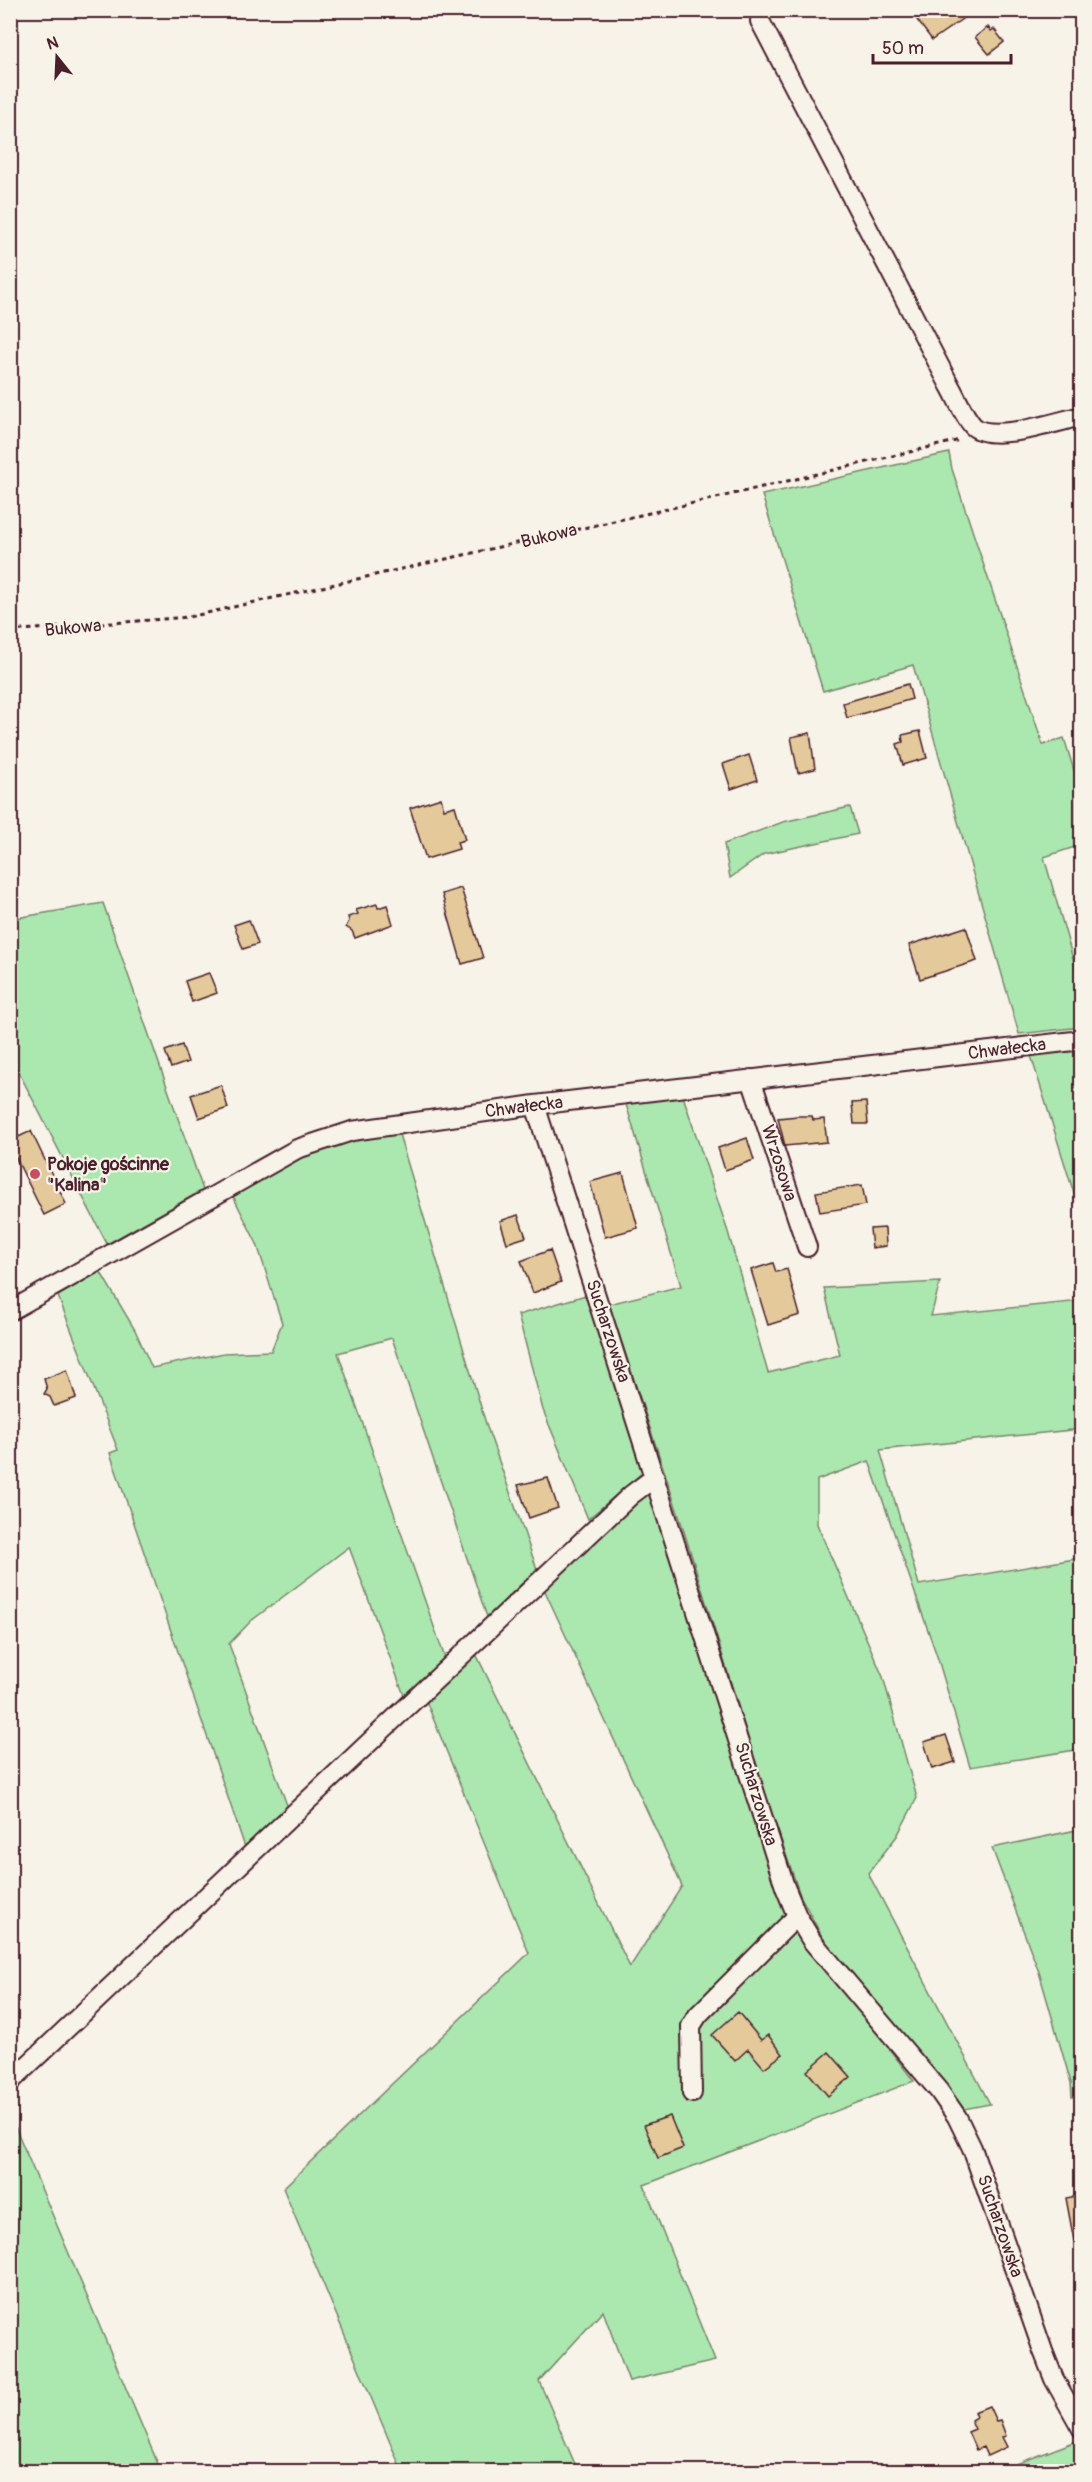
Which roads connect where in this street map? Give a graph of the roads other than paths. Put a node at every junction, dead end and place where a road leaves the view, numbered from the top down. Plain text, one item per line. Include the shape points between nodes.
1 (760, 21) dead end
2 (1082, 416) edge
3 (1082, 1040) edge
4 (751, 1079) junction
5 (535, 1105) junction
6 (807, 1247) dead end
7 (10, 1311) edge
8 (655, 1476) junction
9 (797, 1916) junction
10 (10, 2082) edge
11 (692, 2093) dead end
12 (1082, 2429) edge

1 - 2 street via 968,418 980,430 999,434
3 - 4 street, Chwałecka
4 - 5 street, Chwałecka
4 - 6 street, Wrzosowa
5 - 7 street, Chwałecka via 352,1131 297,1149
5 - 8 street, Sucharzowska
8 - 9 street, Sucharzowska
8 - 10 street
9 - 11 street via 691,2026
9 - 12 street, Sucharzowska via 812,1941 957,2117 987,2188 1054,2379

